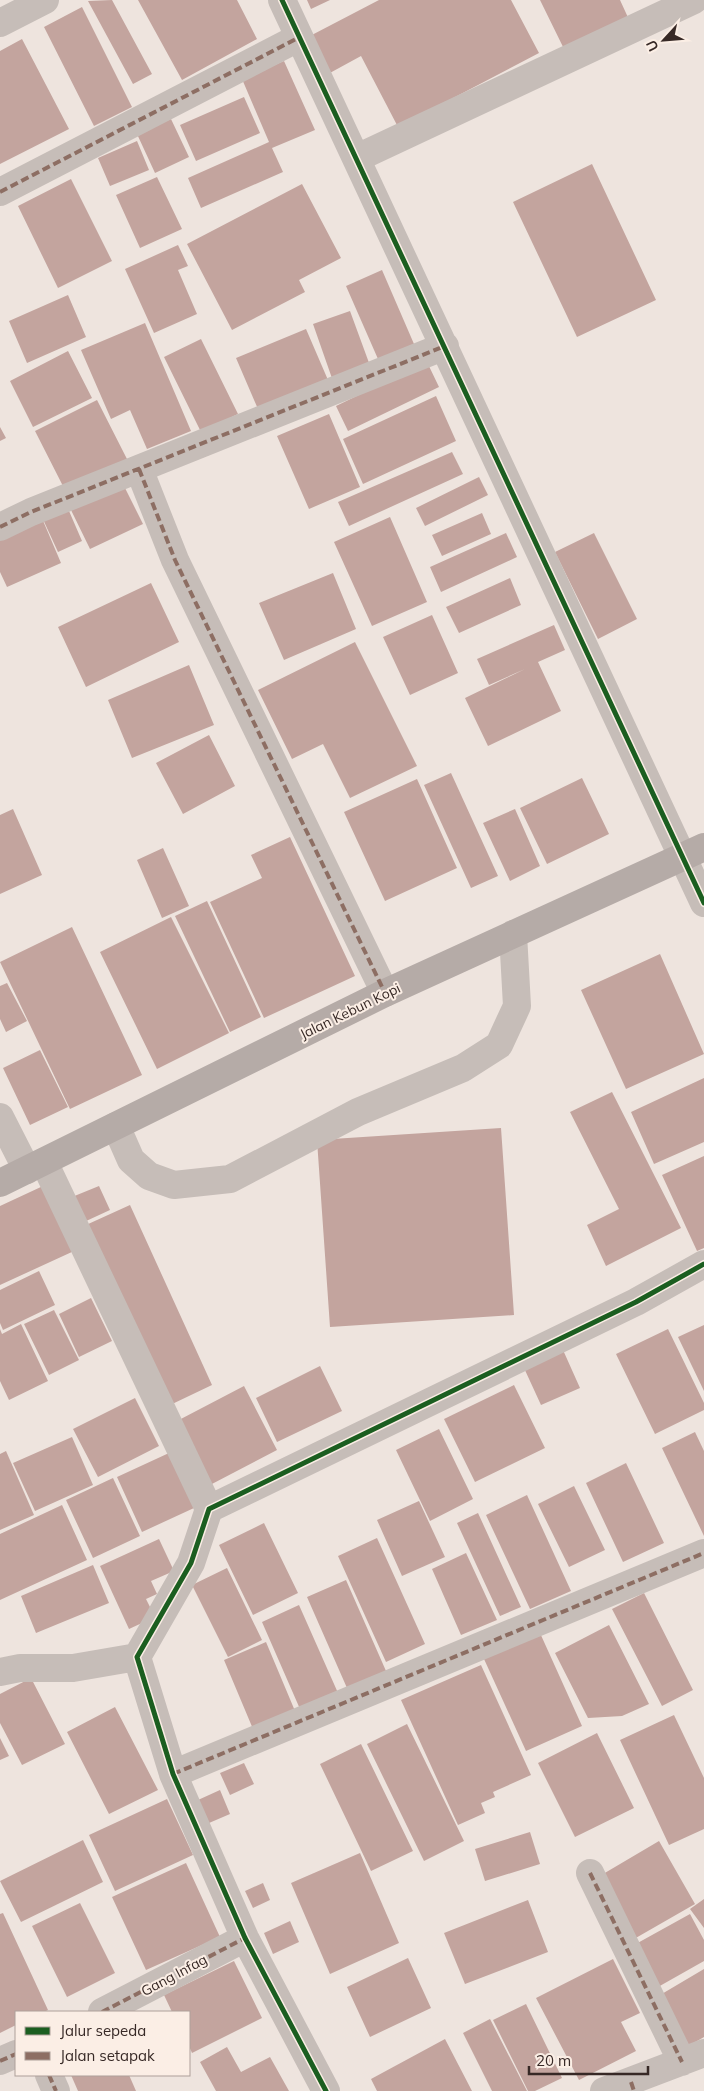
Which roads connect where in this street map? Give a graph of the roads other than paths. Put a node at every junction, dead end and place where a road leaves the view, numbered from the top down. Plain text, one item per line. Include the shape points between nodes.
1 (45, 0) edge
2 (282, 0) edge
3 (694, 0) edge
4 (0, 23) edge
5 (298, 38) junction
6 (357, 158) junction
7 (0, 192) edge
8 (445, 346) junction
9 (139, 469) junction
10 (0, 527) edge
11 (694, 852) edge
12 (704, 903) edge
13 (513, 934) junction
14 (384, 993) junction
15 (0, 1117) edge
16 (116, 1126) junction
17 (35, 1166) junction
18 (0, 1183) edge
19 (704, 1264) edge
20 (209, 1509) junction
21 (704, 1553) edge
22 (138, 1657) junction
23 (0, 1672) edge
24 (173, 1774) junction
25 (590, 1873) dead end
26 (245, 1938) junction
27 (104, 2011) edge
28 (15, 2054) edge
29 (693, 2057) edge
30 (0, 2061) edge
31 (49, 2076) edge
32 (632, 2087) edge
33 (56, 2091) edge
34 (326, 2091) edge
35 (604, 2091) edge

1 - 4 street
2 - 5 street
3 - 6 street
5 - 6 street
5 - 7 street
6 - 8 street
8 - 9 street
8 - 11 street
9 - 10 street
9 - 14 street via 175,560
11 - 12 street
11 - 13 main road, Jalan Kebun Kopi
13 - 14 main road, Jalan Kebun Kopi
13 - 16 street via 517,1006 499,1045 463,1068 358,1112 230,1179 174,1185 149,1176 132,1160
14 - 16 main road, Jalan Kebun Kopi
15 - 17 street
16 - 17 main road, Jalan Kebun Kopi
17 - 18 main road, Jalan Kebun Kopi
17 - 20 street
19 - 20 street via 636,1302
20 - 22 street via 191,1562
21 - 24 street
22 - 23 street via 73,1668 20,1668
22 - 24 street
24 - 26 street
25 - 29 street
26 - 27 street, Gang Infag
26 - 34 street
28 - 30 street
29 - 32 street
31 - 33 street
32 - 35 street

